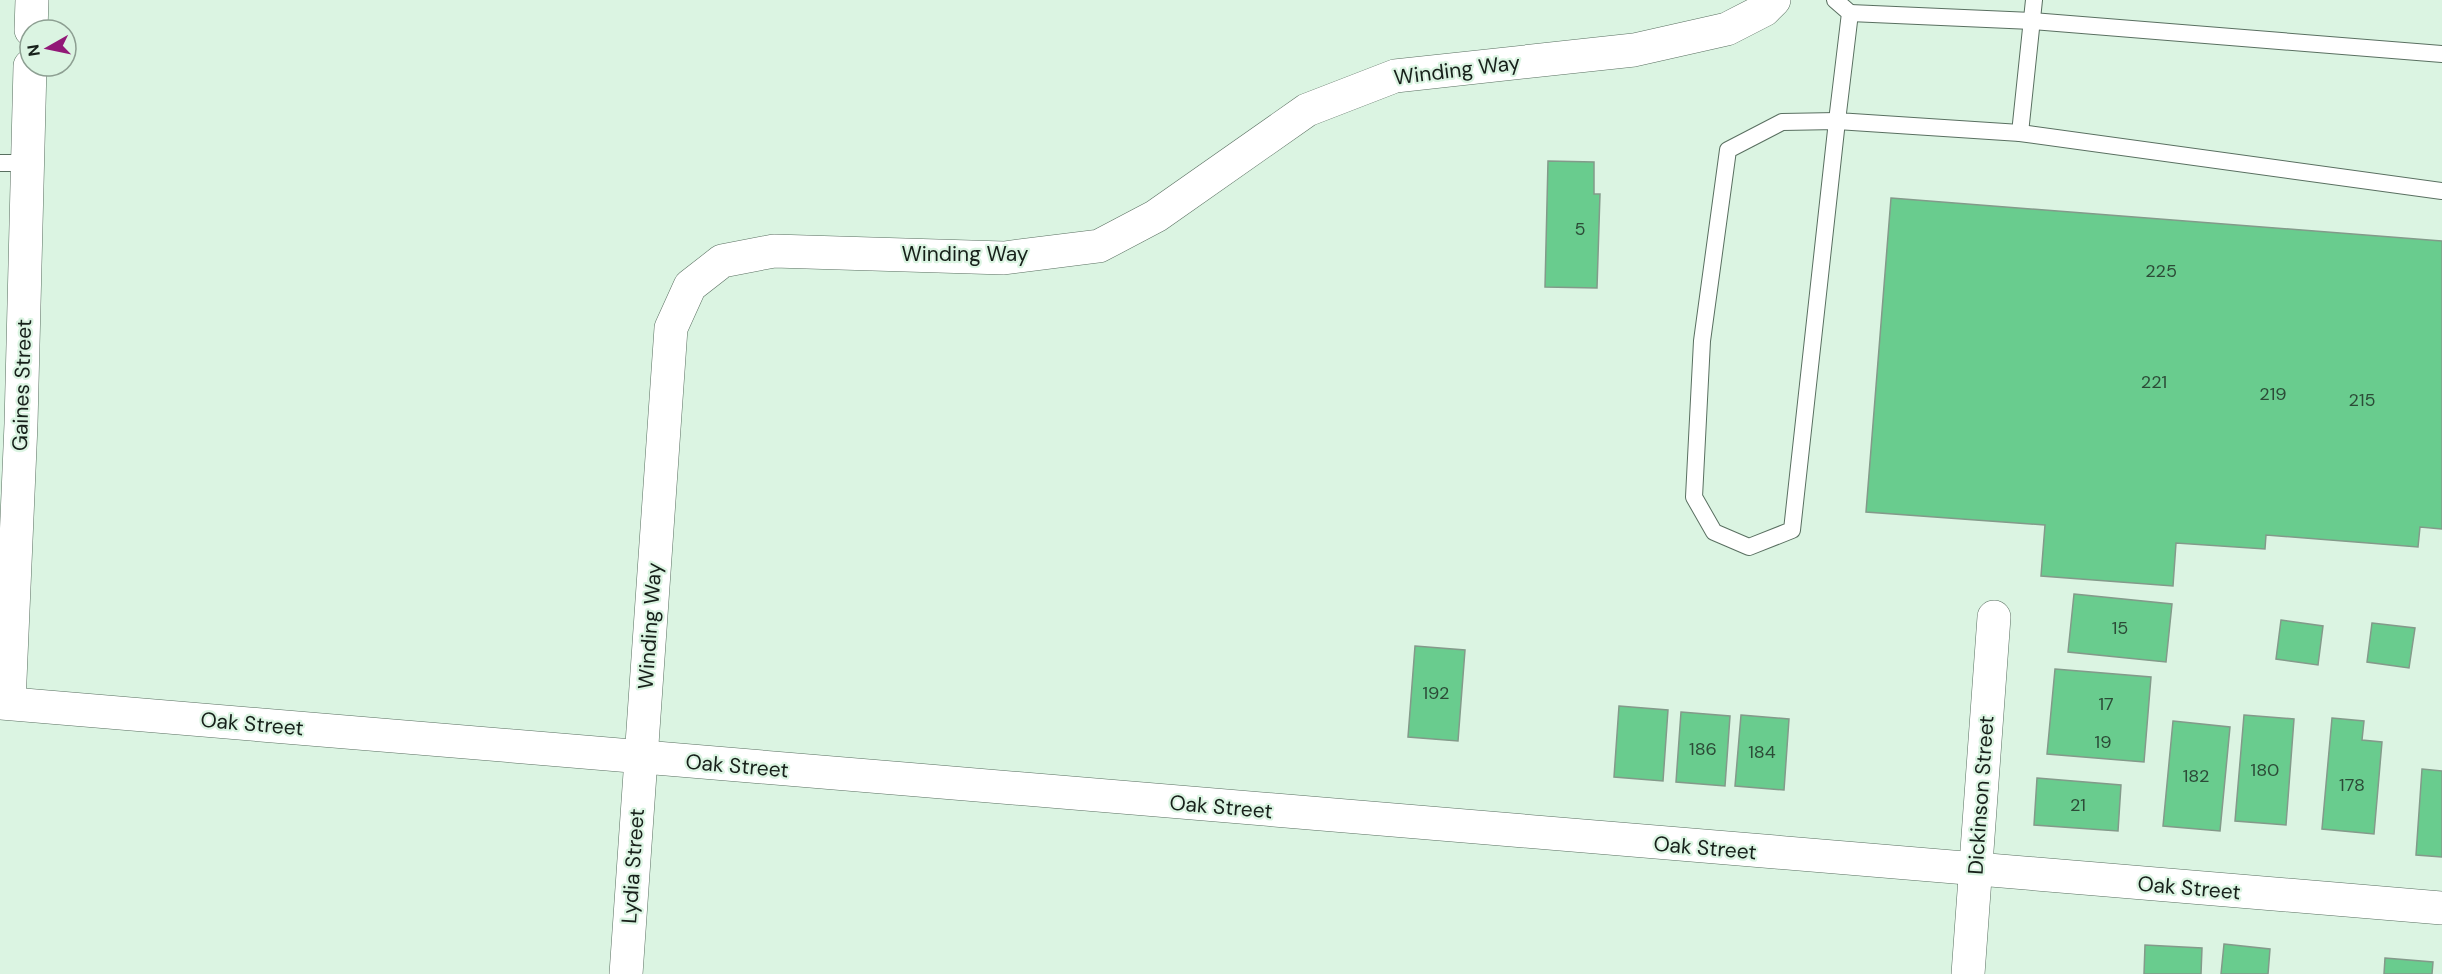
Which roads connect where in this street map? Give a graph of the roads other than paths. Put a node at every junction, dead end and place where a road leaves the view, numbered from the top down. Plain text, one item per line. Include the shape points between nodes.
1 (32, 0) edge
2 (1774, 0) edge
3 (1835, 0) edge
4 (2034, 0) edge
5 (1897, 7) edge
6 (1850, 13) junction
7 (31, 18) edge
8 (2032, 21) junction
9 (2442, 54) edge
10 (28, 78) edge
11 (1836, 121) junction
12 (2020, 133) junction
13 (14, 163) edge
14 (2442, 191) edge
15 (1994, 617) dead end
16 (4, 703) edge
17 (641, 758) junction
18 (1976, 871) junction
19 (2442, 908) edge
20 (626, 974) edge
21 (1968, 974) edge

1 - 7 street
2 - 17 street, Winding Way via 1764,10 1727,29 1634,50 1395,75 1307,110 1156,216 1099,246 1004,258 774,251 722,261 690,286 671,328
3 - 6 lane
4 - 8 lane
5 - 6 lane
5 - 8 lane
6 - 11 lane
8 - 9 lane
8 - 12 lane
10 - 13 street, Gaines Street
11 - 11 lane via 1792,530 1749,547 1714,532 1694,497 1702,341 1728,150 1782,122
11 - 12 lane
12 - 14 lane
13 - 16 street, Gaines Street via 21,424
15 - 18 street, Dickinson Street
16 - 17 street, Oak Street
17 - 18 street, Oak Street
17 - 20 street, Lydia Street
18 - 19 street, Oak Street
18 - 21 street, Dickinson Street

